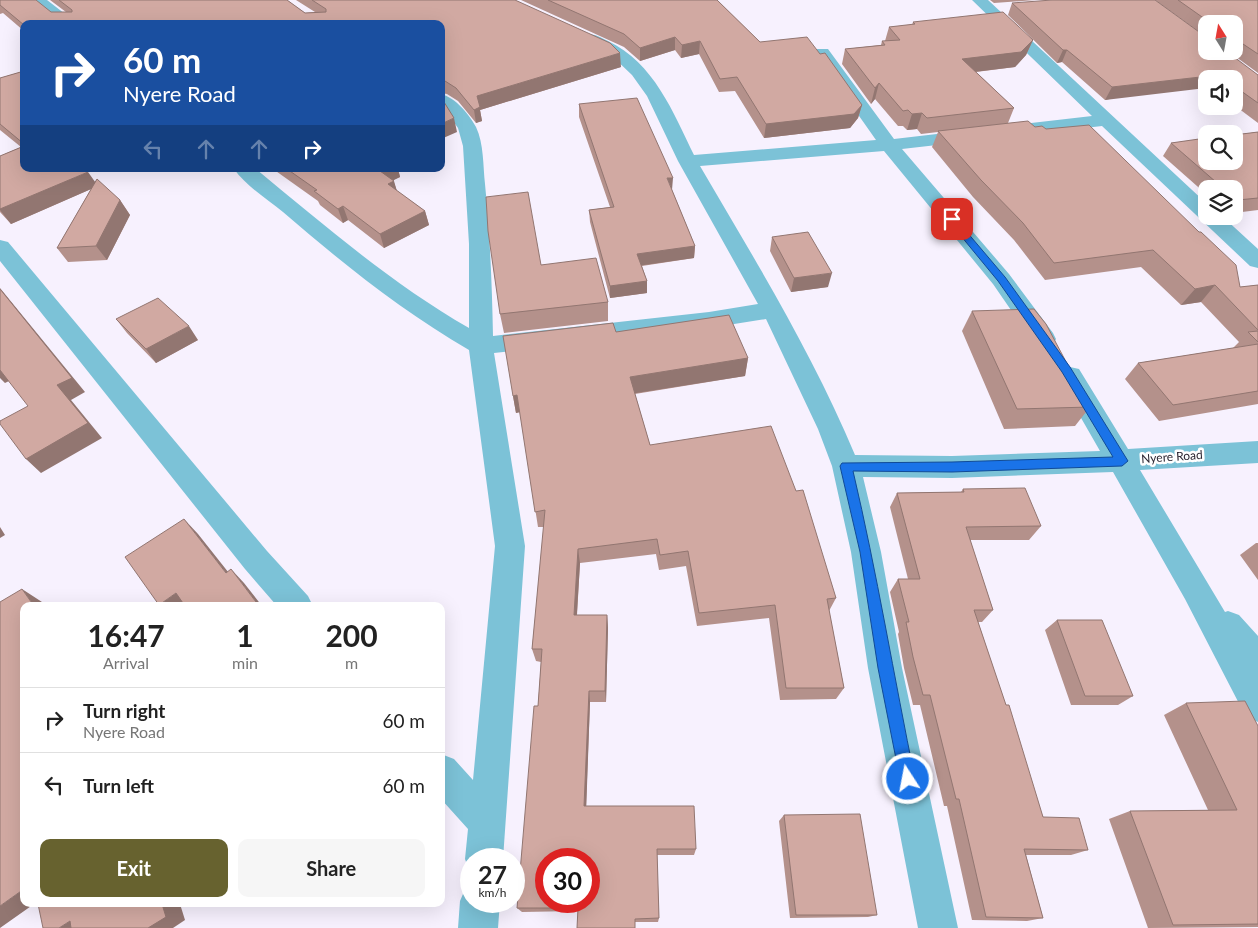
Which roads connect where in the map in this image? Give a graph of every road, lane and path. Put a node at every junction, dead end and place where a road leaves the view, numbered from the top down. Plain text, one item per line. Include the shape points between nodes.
1 (38, 0) edge
2 (985, 5) edge
3 (1009, 8) dead end
4 (65, 20) edge
5 (567, 28) edge
6 (822, 52) edge
7 (445, 102) edge
8 (1104, 120) junction
9 (889, 145) junction
10 (688, 161) junction
11 (248, 172) edge
12 (1198, 206) edge
13 (1219, 225) edge
14 (0, 247) edge
15 (1258, 262) edge
16 (773, 310) junction
17 (481, 346) junction
18 (1258, 452) edge
19 (1122, 461) junction
20 (846, 466) junction
21 (1196, 589) junction
22 (293, 602) edge
23 (1258, 660) edge
24 (1258, 704) edge
25 (445, 776) edge
26 (487, 823) junction
27 (485, 848) edge
28 (479, 913) edge
29 (478, 928) edge
30 (938, 928) edge

1 - 4 street
2 - 3 street
2 - 8 street
5 - 10 street via 617,52 638,71 656,96
6 - 9 street
7 - 17 street via 463,122 472,146 480,244
8 - 9 street
8 - 12 street
9 - 10 street
9 - 19 street via 1001,279 1058,358
10 - 16 street
11 - 17 street via 378,278 455,332
13 - 15 street
14 - 22 street
16 - 17 street
16 - 20 street via 831,428
17 - 26 street via 510,546
18 - 19 street, Nyere Road via 1159,456
19 - 20 street, Nyere Road via 952,467
19 - 21 street
20 - 30 street via 866,552 885,668
21 - 23 street
21 - 24 street
25 - 26 street
26 - 27 street
28 - 29 street

